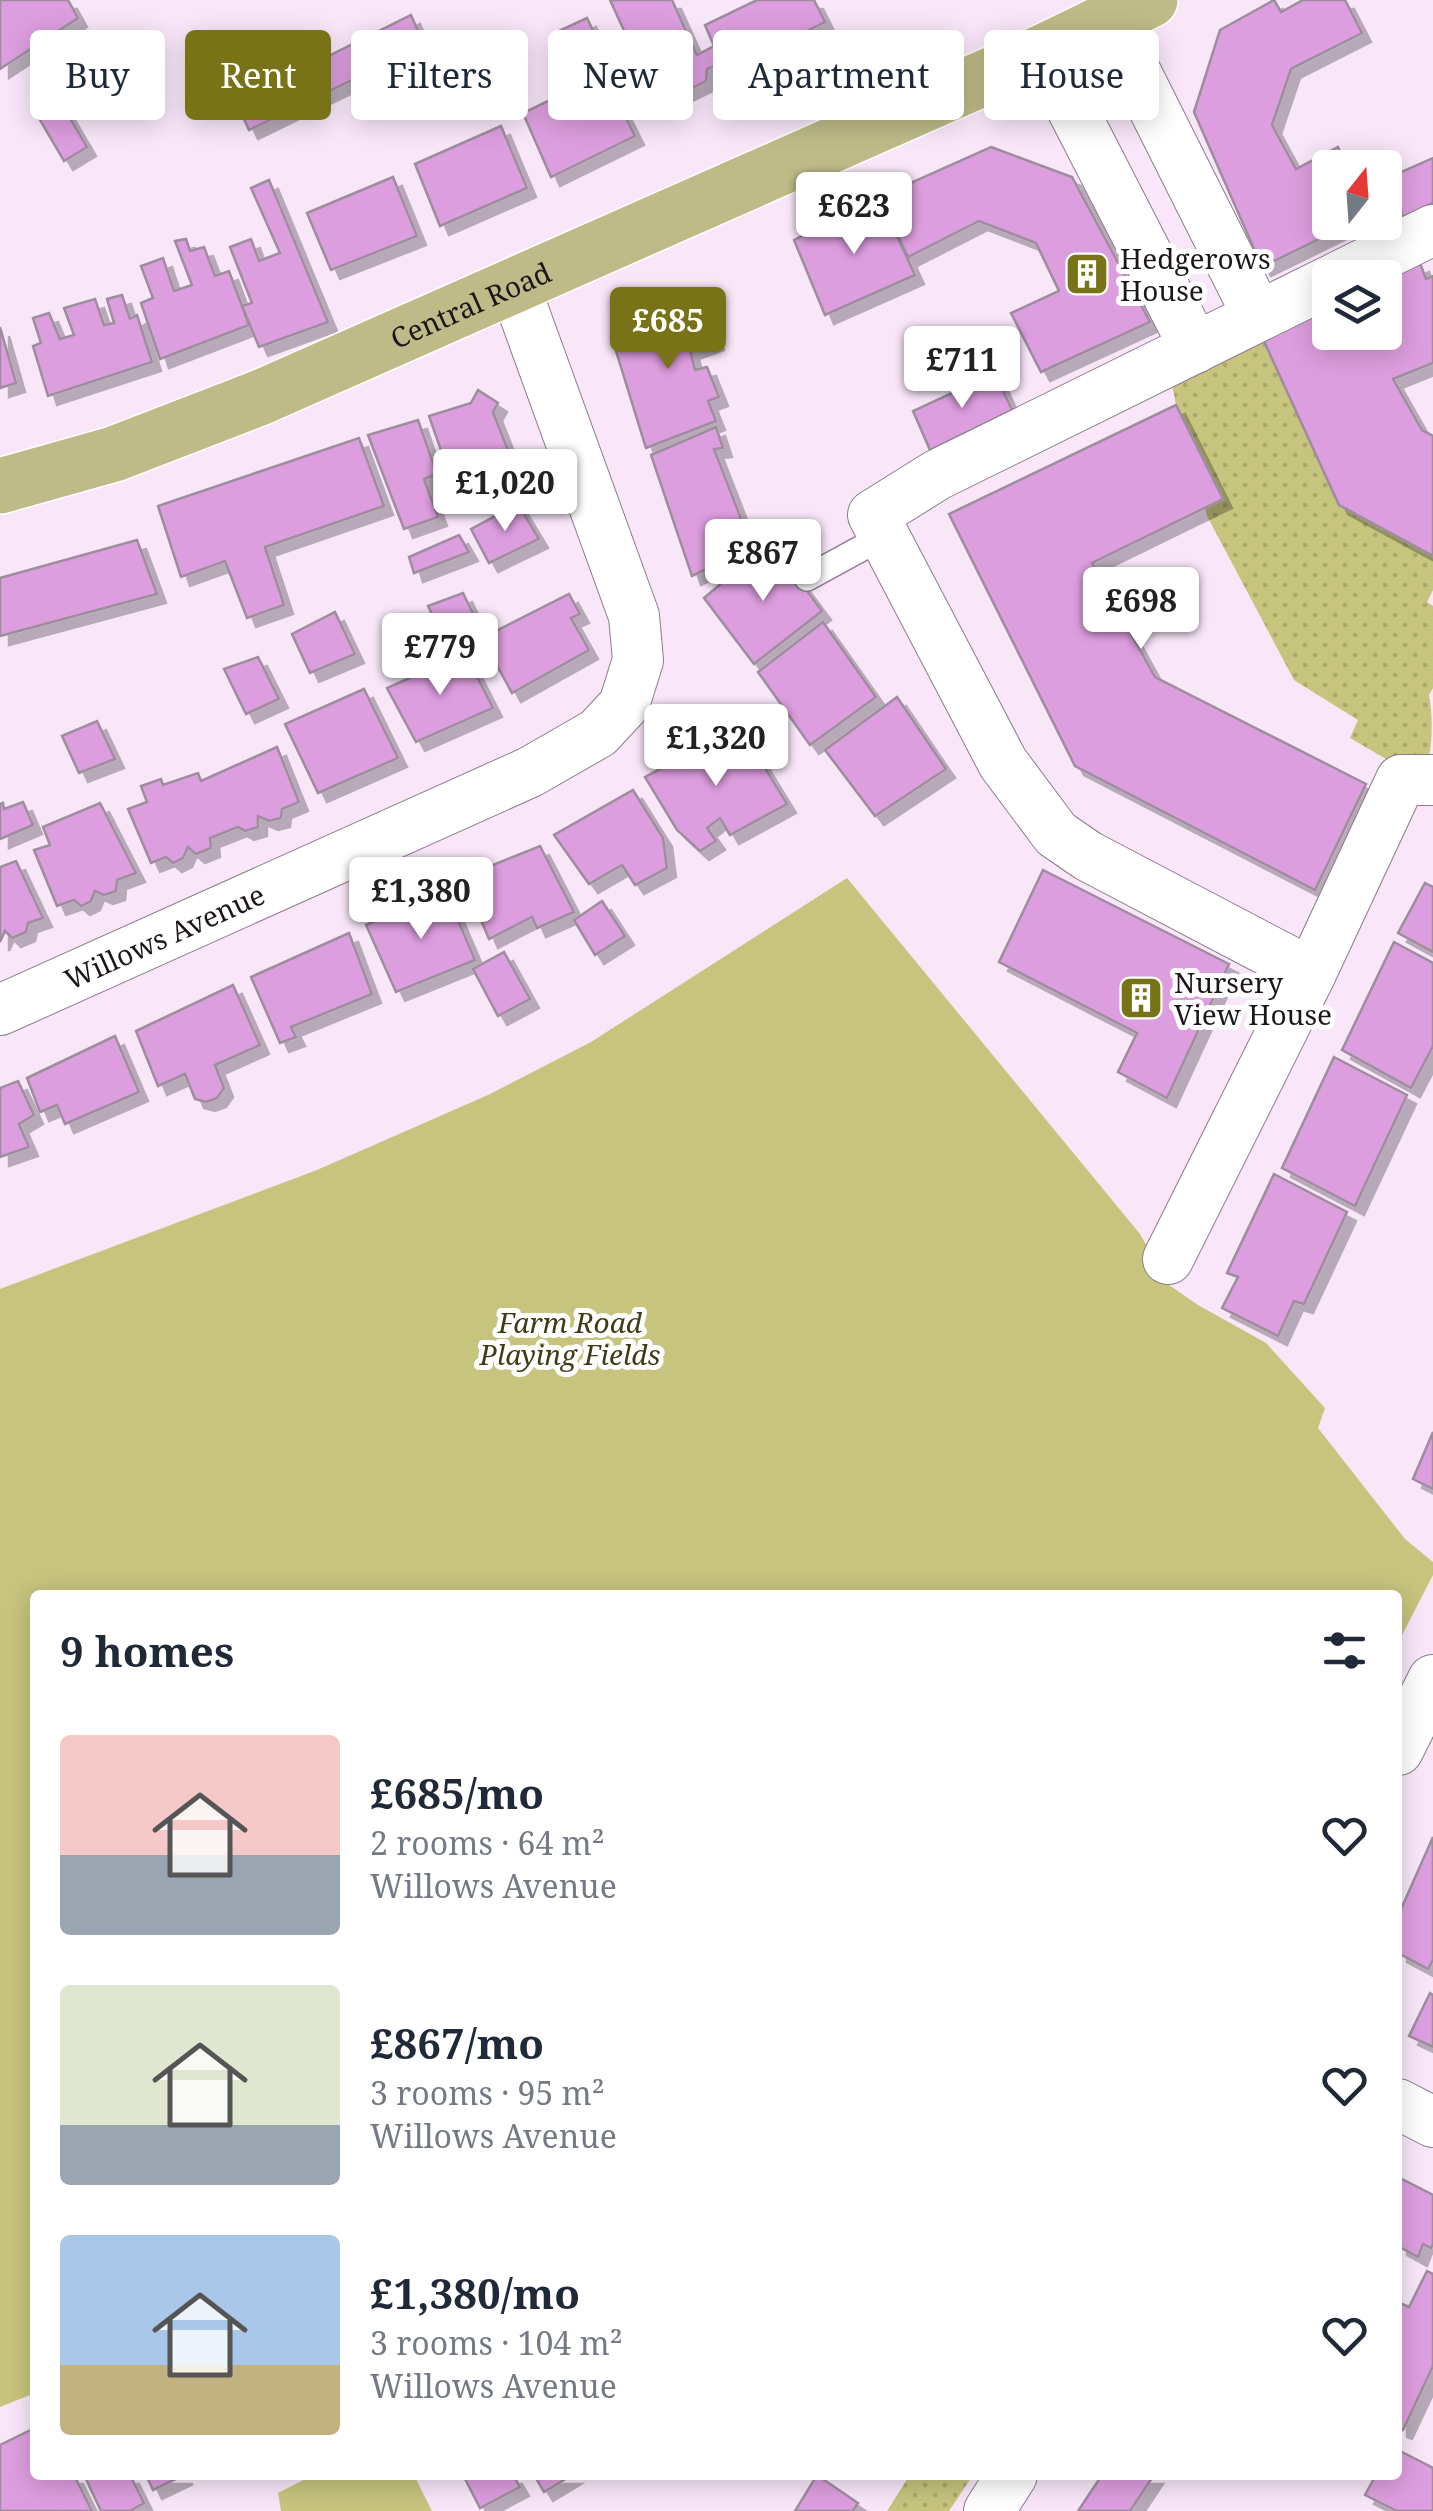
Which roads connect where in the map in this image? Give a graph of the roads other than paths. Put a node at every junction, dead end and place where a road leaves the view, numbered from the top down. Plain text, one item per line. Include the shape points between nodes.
1 (1130, 11) edge
2 (1090, 30) edge
3 (984, 78) edge
4 (1078, 120) edge
5 (1411, 230) edge
6 (1363, 260) edge
7 (514, 284) junction
8 (1312, 289) edge
9 (1258, 316) junction
10 (1194, 348) junction
11 (0, 486) edge
12 (884, 536) junction
13 (807, 578) dead end
14 (1433, 780) edge
15 (1311, 973) junction
16 (0, 1010) edge
17 (1168, 1259) dead end
18 (1433, 1680) edge
19 (1402, 1742) edge
20 (1402, 2106) edge
21 (1433, 2122) edge
22 (1009, 2480) edge
23 (989, 2511) edge

1 - 2 main road, Central Road
1 - 9 street
3 - 7 main road, Central Road
4 - 10 street
5 - 6 street
7 - 11 main road, Central Road via 259,398 114,454
7 - 16 street, Willows Avenue via 634,616 638,660 624,705 598,733 530,772
8 - 9 street
9 - 10 street
10 - 12 street via 937,474 873,515
12 - 13 lane
12 - 15 street via 1003,763 1056,834
14 - 15 street via 1400,780
15 - 17 street
18 - 19 street
20 - 21 street
22 - 23 street

